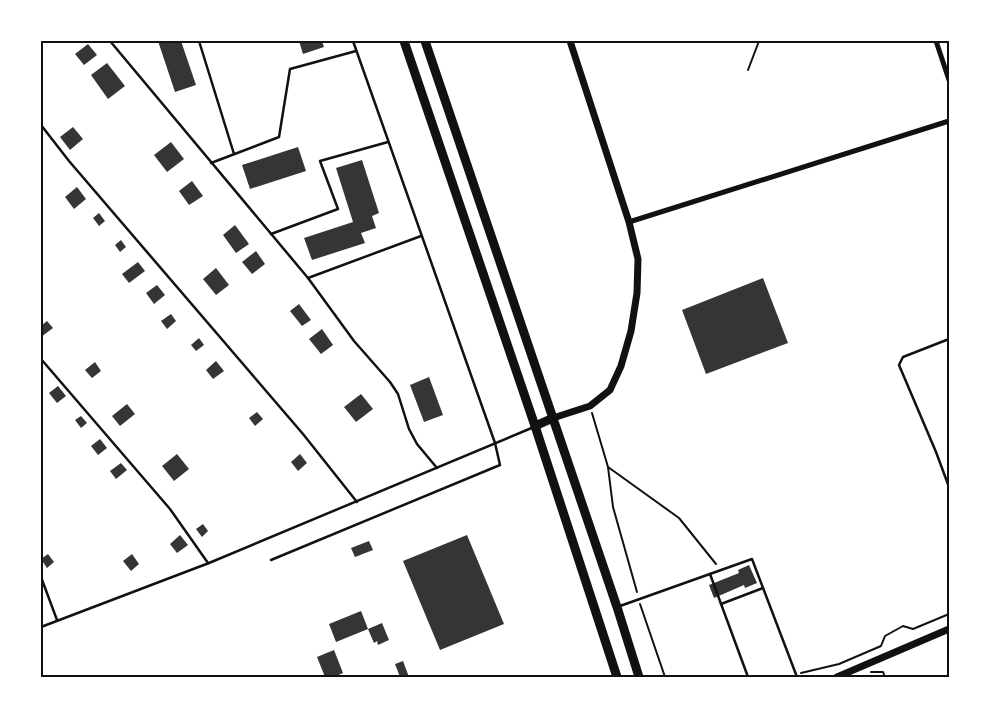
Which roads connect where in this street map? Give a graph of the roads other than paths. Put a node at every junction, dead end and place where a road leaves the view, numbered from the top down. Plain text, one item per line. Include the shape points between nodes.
1 (110, 41) edge
2 (199, 41) edge
3 (353, 41) edge
4 (404, 41) edge
5 (425, 41) edge
6 (570, 41) edge
7 (936, 41) edge
8 (356, 51) junction
9 (949, 80) edge
10 (949, 121) edge
11 (41, 125) edge
12 (388, 142) junction
13 (234, 154) junction
14 (211, 163) junction
15 (629, 222) junction
16 (271, 234) junction
17 (421, 236) junction
18 (308, 278) junction
19 (949, 340) edge
20 (41, 360) edge
21 (553, 418) junction
22 (535, 426) junction
23 (495, 443) junction
24 (437, 468) junction
25 (949, 487) edge
26 (357, 502) junction
27 (271, 560) dead end
28 (208, 564) junction
29 (710, 574) junction
30 (41, 576) edge
31 (763, 588) junction
32 (721, 604) junction
33 (617, 607) junction
34 (58, 620) junction
35 (41, 627) edge
36 (949, 629) edge
37 (949, 675) edge
38 (797, 676) edge
39 (617, 677) edge
40 (639, 677) edge
41 (748, 677) edge
42 (837, 677) edge
43 (945, 677) edge

1 - 14 lane
2 - 13 lane
3 - 8 lane
4 - 22 main road
5 - 21 main road
6 - 15 street
7 - 9 street
8 - 12 lane
8 - 13 lane via 290,70 279,137
10 - 15 street
11 - 26 lane
12 - 16 lane via 320,161 338,209
12 - 17 lane
13 - 14 lane
14 - 16 lane
15 - 21 street via 638,258 637,293 621,366 610,390 590,406
16 - 18 lane
17 - 18 lane
17 - 23 lane
18 - 24 lane via 354,342 390,382 398,394 417,444
19 - 25 lane via 903,357 899,365
20 - 28 lane via 170,509
21 - 22 main road
21 - 33 main road
22 - 23 lane
22 - 39 main road
23 - 24 lane
23 - 27 lane via 500,465
24 - 26 lane
26 - 28 lane
28 - 34 lane
29 - 31 lane via 752,559
29 - 32 lane
29 - 33 lane
30 - 34 lane
31 - 32 lane
31 - 38 lane
32 - 41 lane
33 - 40 main road
34 - 35 lane
36 - 42 street
37 - 43 lane

